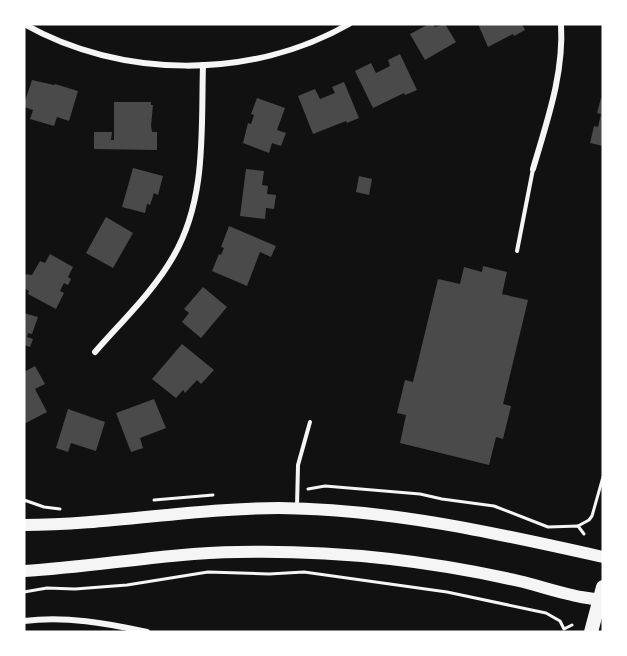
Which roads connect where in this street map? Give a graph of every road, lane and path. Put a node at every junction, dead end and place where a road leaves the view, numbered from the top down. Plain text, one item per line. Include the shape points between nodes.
1 (24, 24) edge
2 (349, 24) edge
3 (561, 24) edge
4 (203, 65) junction
5 (533, 169) joint
6 (516, 251) dead end
7 (94, 352) dead end
8 (310, 422) dead end
9 (603, 477) edge
10 (297, 509) junction
11 (24, 525) edge
12 (578, 526) dead end
13 (603, 557) edge
14 (24, 571) edge
15 (24, 592) edge
16 (602, 596) edge
17 (24, 621) edge
18 (572, 625) dead end
19 (565, 630) edge
20 (147, 632) edge
21 (591, 632) edge

1 - 4 street via 58,41 113,57 169,65
2 - 4 street via 273,55
3 - 5 street via 560,70
4 - 7 street via 201,165 190,219 173,258 157,281
5 - 6 lane
8 - 10 lane via 298,465
9 - 12 path via 592,516
10 - 11 main road via 231,509
10 - 13 main road via 455,525
14 - 16 main road via 187,555 294,552 405,561 519,581 574,596
15 - 19 path via 127,585 208,572 304,572 447,592 546,613 560,621
16 - 21 main road
17 - 20 street via 82,620
18 - 19 path

